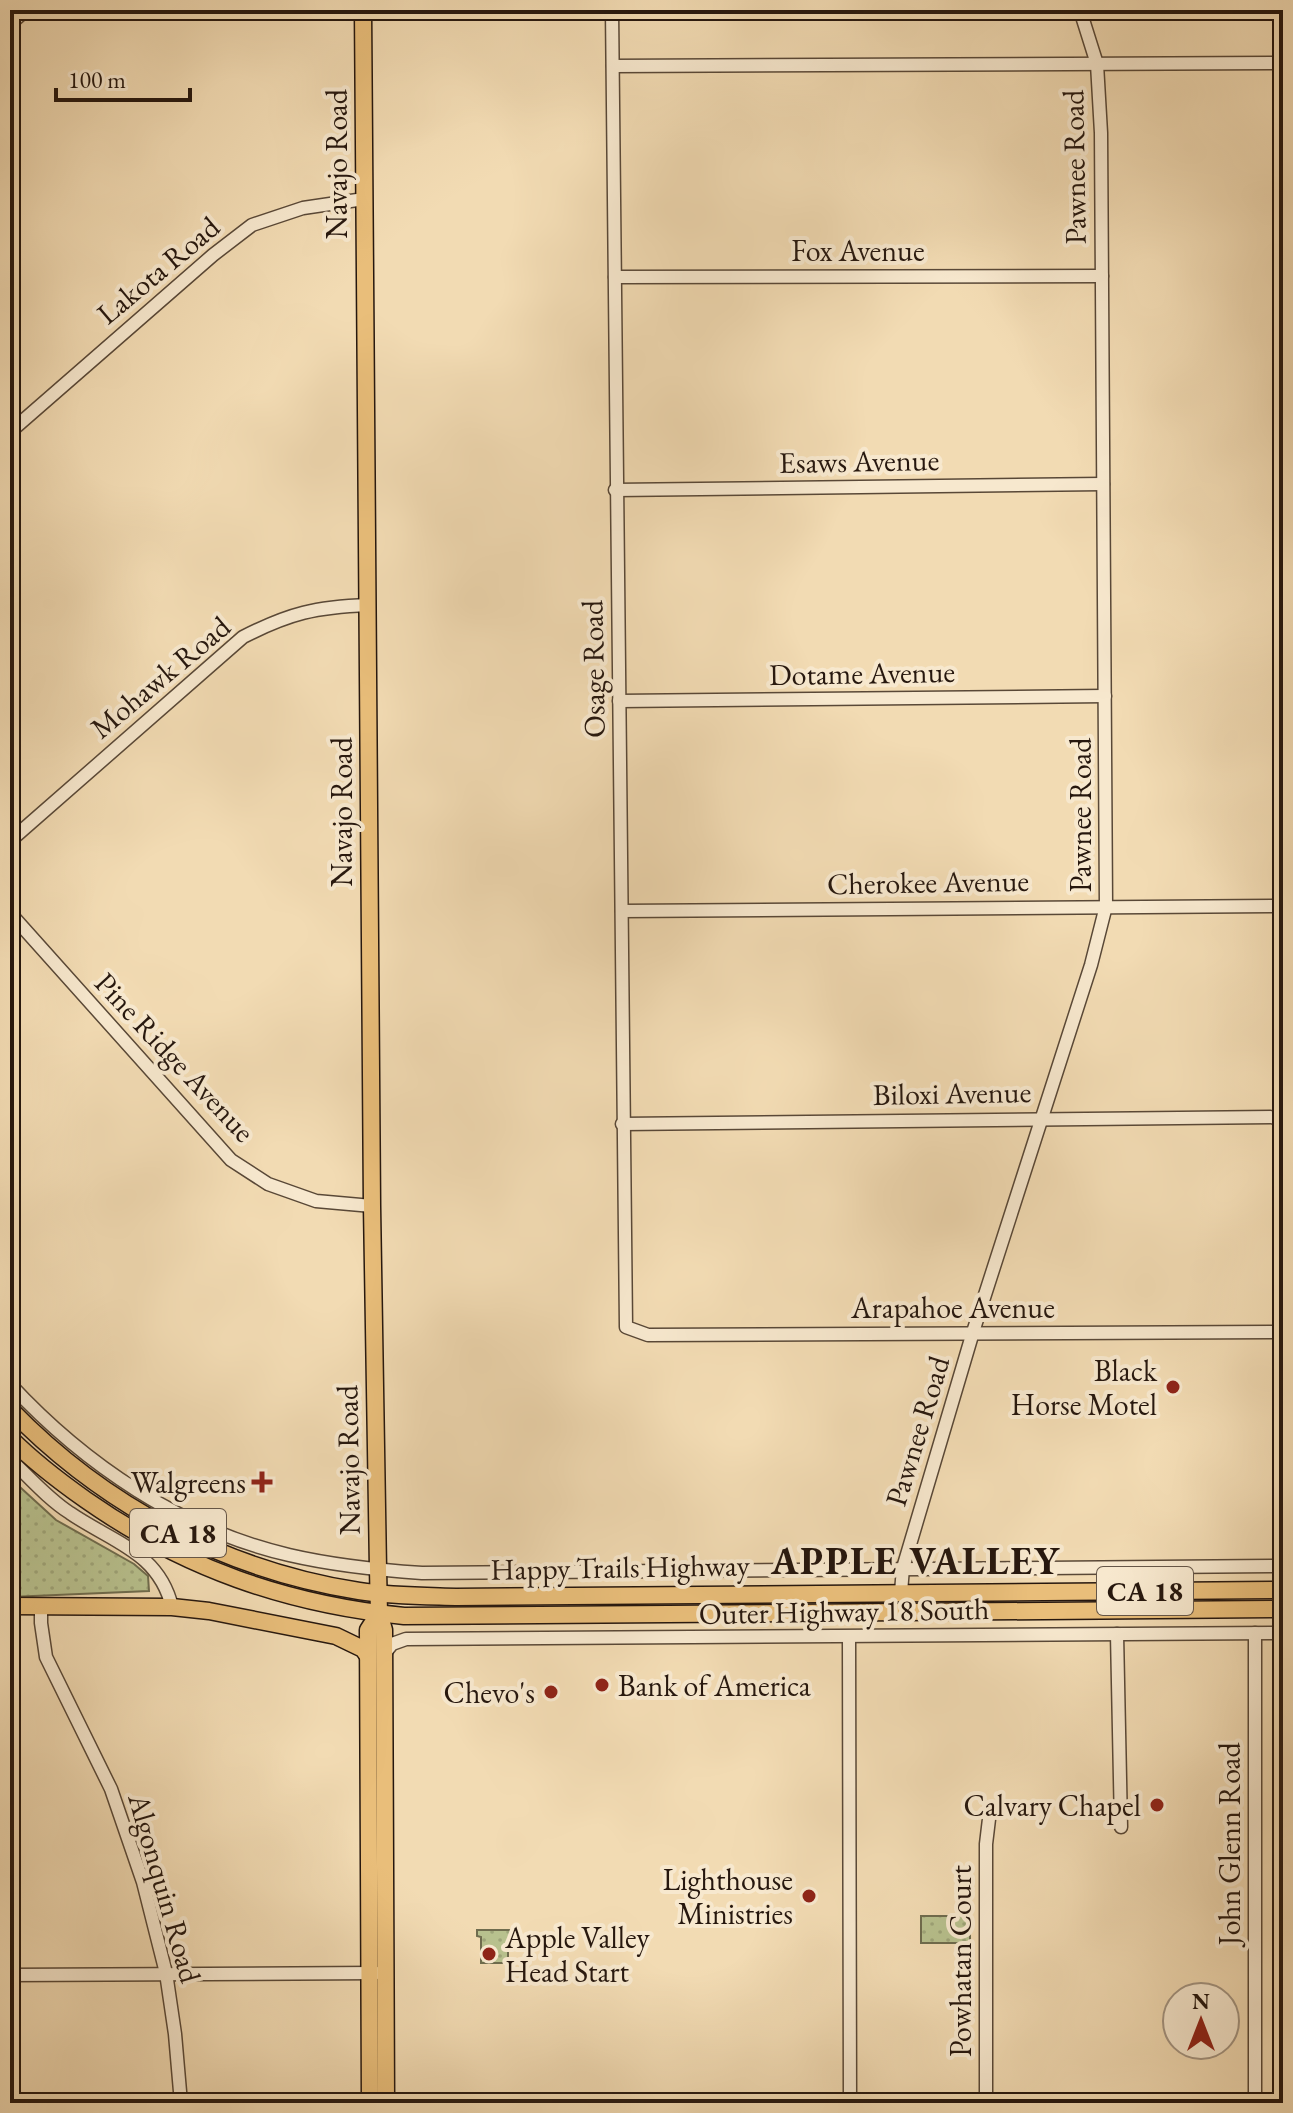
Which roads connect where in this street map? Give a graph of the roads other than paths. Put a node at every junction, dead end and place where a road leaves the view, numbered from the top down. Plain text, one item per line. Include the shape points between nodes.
1 (26, 10) edge
2 (363, 10) edge
3 (612, 10) edge
4 (1080, 10) edge
5 (10, 24) edge
6 (1283, 63) edge
7 (1097, 64) junction
8 (613, 66) junction
9 (364, 199) junction
10 (1102, 276) junction
11 (615, 277) junction
12 (10, 432) edge
13 (1103, 484) junction
14 (615, 490) junction
15 (368, 605) junction
16 (1105, 696) junction
17 (619, 701) junction
18 (10, 841) edge
19 (1106, 906) junction
20 (1283, 906) edge
21 (622, 911) junction
22 (10, 913) edge
23 (1283, 1117) edge
24 (1041, 1118) junction
25 (622, 1124) junction
26 (372, 1206) junction
27 (626, 1327) joint
28 (973, 1332) junction
29 (1283, 1332) edge
30 (10, 1384) edge
31 (10, 1409) edge
32 (10, 1438) edge
33 (10, 1459) edge
34 (1283, 1566) edge
35 (903, 1568) junction
36 (378, 1569) junction
37 (1283, 1590) edge
38 (901, 1592) junction
39 (1006, 1592) junction
40 (379, 1594) junction
41 (10, 1606) edge
42 (41, 1606) junction
43 (172, 1607) junction
44 (1283, 1609) edge
45 (901, 1612) junction
46 (785, 1613) junction
47 (377, 1624) junction
48 (1255, 1633) junction
49 (1283, 1633) edge
50 (1117, 1634) junction
51 (336, 1636) junction
52 (901, 1636) junction
53 (849, 1637) junction
54 (406, 1639) junction
55 (376, 1655) junction
56 (989, 1819) dead end
57 (1121, 1827) dead end
58 (166, 1973) junction
59 (377, 1973) junction
60 (10, 1975) edge
61 (181, 2103) edge
62 (370, 2103) edge
63 (386, 2103) edge
64 (850, 2103) edge
65 (986, 2103) edge
66 (1255, 2103) edge

1 - 5 street
2 - 9 main road, Navajo Road
3 - 8 street, Osage Road
4 - 7 street, Pawnee Road
6 - 7 street
7 - 8 street
7 - 10 street, Pawnee Road
8 - 11 street, Osage Road
9 - 12 street, Lakota Road via 303,208 252,225
9 - 15 main road, Navajo Road
10 - 11 street, Fox Avenue
10 - 13 street, Pawnee Road
11 - 14 street, Osage Road
13 - 14 street, Esaws Avenue
13 - 16 street, Pawnee Road
14 - 17 street, Osage Road
15 - 18 street, Mohawk Road via 327,607 278,619 243,637
15 - 26 main road, Navajo Road
16 - 17 street, Dotame Avenue
16 - 19 street, Pawnee Road
17 - 21 street, Osage Road
19 - 20 street, Cherokee Avenue
19 - 21 street, Cherokee Avenue
19 - 24 street, Pawnee Road
21 - 25 street, Osage Road
22 - 26 street, Pine Ridge Avenue via 231,1160 268,1184 316,1201
23 - 24 street, Biloxi Avenue
24 - 25 street, Biloxi Avenue
24 - 28 street, Pawnee Road
25 - 27 street, Osage Road
26 - 36 main road, Navajo Road
27 - 28 street, Arapahoe Avenue via 648,1335
28 - 29 street, Arapahoe Avenue
28 - 35 street, Pawnee Road
30 - 36 street via 88,1456 195,1522 286,1555
31 - 40 main road, Happy Trails Highway / CA 18 via 71,1466 195,1542 268,1570
32 - 47 main road, Happy Trails Highway / CA 18 via 90,1503 184,1559
33 - 43 street via 67,1512 149,1562
34 - 35 street
35 - 36 street via 471,1573
35 - 38 street, Pawnee Road
36 - 40 main road, Navajo Road
37 - 39 main road, Happy Trails Highway / CA 18
38 - 39 main road, Happy Trails Highway / CA 18
38 - 40 main road, Happy Trails Highway / CA 18
38 - 46 main road via 890,1604 806,1605
39 - 45 main road via 992,1599 911,1601
40 - 47 main road, Navajo Road
41 - 42 main road
42 - 43 main road
42 - 58 street, Algonquin Road via 46,1657 124,1823
43 - 51 main road
44 - 45 main road, Happy Trails Highway / CA 18
45 - 46 main road, Happy Trails Highway / CA 18
45 - 52 street
46 - 47 main road, Happy Trails Highway / CA 18 via 404,1616
47 - 51 main road
47 - 54 street
47 - 55 main road, Navajo Road
48 - 49 street, Outer Highway 18 South
48 - 50 street, Outer Highway 18 South
48 - 66 street, John Glenn Road
50 - 52 street, Outer Highway 18 South
50 - 57 street
51 - 55 main road
52 - 53 street, Outer Highway 18 South
53 - 54 street, Outer Highway 18 South
53 - 64 street
54 - 55 street
55 - 59 main road, Navajo Road
56 - 65 street, Powhatan Court
58 - 59 street
58 - 60 street
58 - 61 street, Algonquin Road
59 - 62 main road, Navajo Road
59 - 63 main road, Navajo Road

